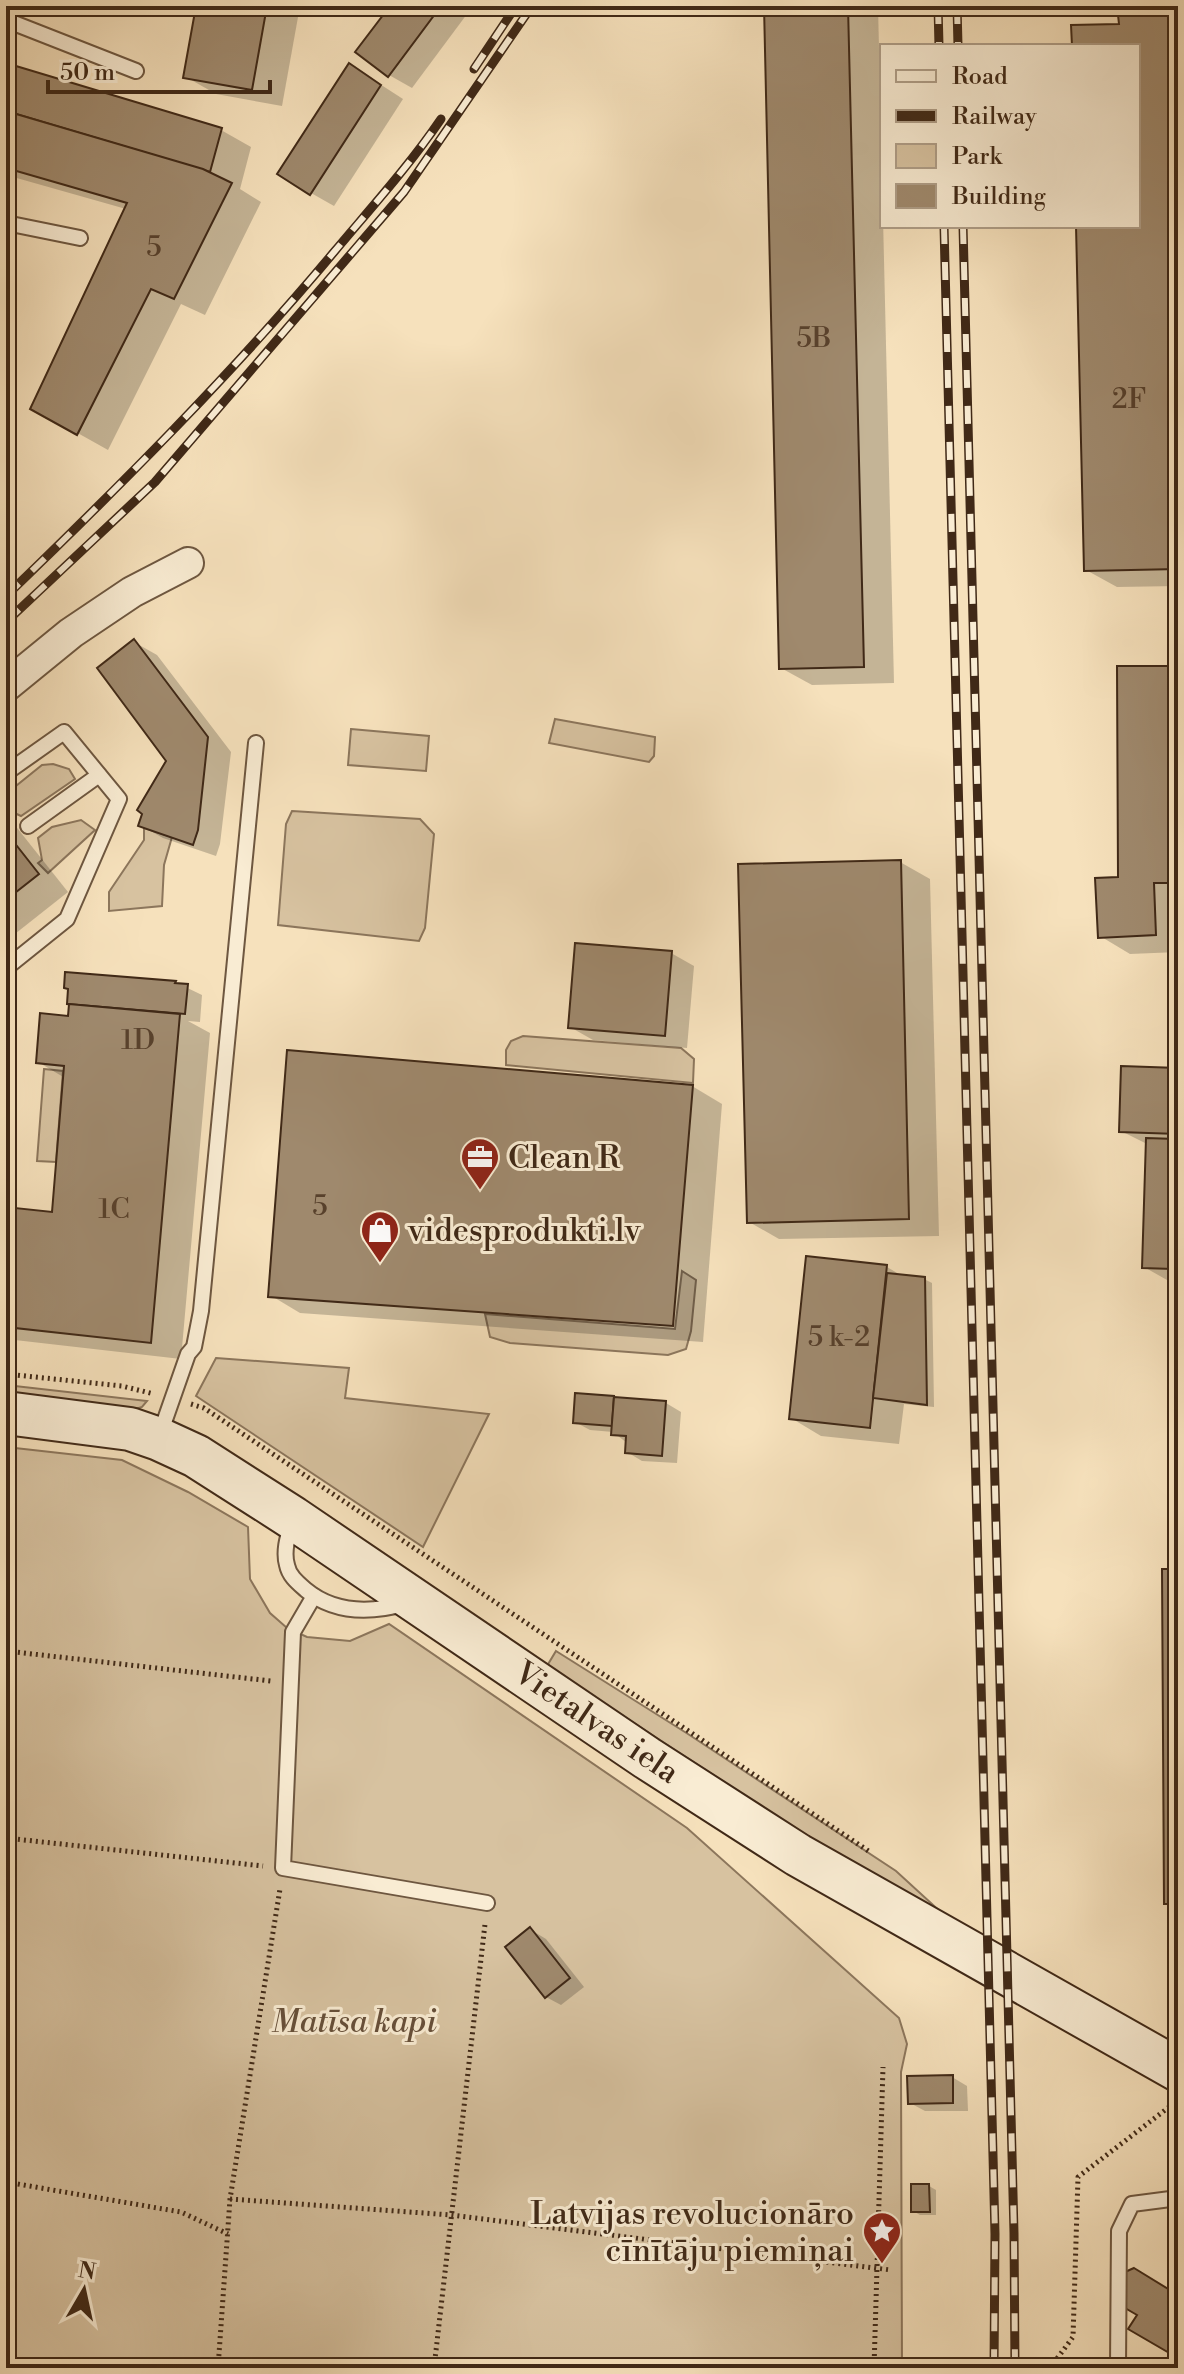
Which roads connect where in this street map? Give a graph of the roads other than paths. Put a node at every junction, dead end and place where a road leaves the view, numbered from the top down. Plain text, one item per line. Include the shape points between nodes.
1 (6, 20) edge
2 (136, 71) dead end
3 (6, 223) edge
4 (80, 238) dead end
5 (188, 563) dead end
6 (6, 686) edge
7 (256, 743) dead end
8 (6, 773) edge
9 (99, 775) junction
10 (28, 826) dead end
11 (6, 968) edge
12 (6, 1413) edge
13 (159, 1439) junction
14 (293, 1518) junction
15 (314, 1596) junction
16 (417, 1601) junction
17 (487, 1903) road end
18 (1178, 2070) edge
19 (1178, 2198) edge
20 (1118, 2368) edge

1 - 2 lane
3 - 4 lane
5 - 6 street via 71,633
7 - 13 lane via 201,1311 194,1347
8 - 9 lane via 64,732
9 - 10 lane
9 - 11 lane via 119,799 67,919
12 - 13 street, Vietalvas iela via 130,1429
13 - 14 street, Vietalvas iela via 196,1456
14 - 15 lane via 287,1569
14 - 16 street, Vietalvas iela
15 - 16 lane via 333,1606 364,1610
15 - 17 lane via 293,1632 283,1868
16 - 18 street, Vietalvas iela via 798,1855
19 - 20 lane via 1132,2204 1119,2231

